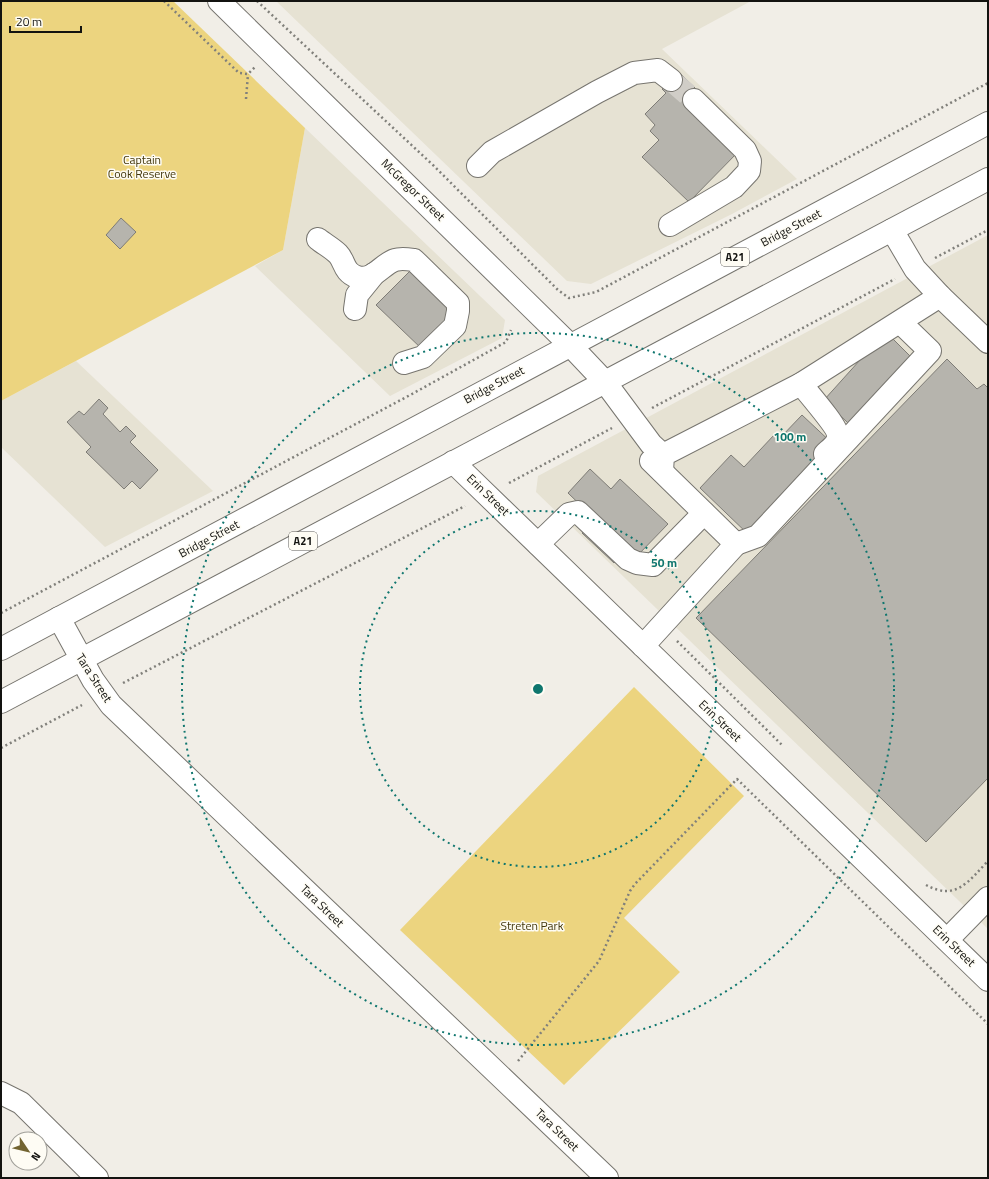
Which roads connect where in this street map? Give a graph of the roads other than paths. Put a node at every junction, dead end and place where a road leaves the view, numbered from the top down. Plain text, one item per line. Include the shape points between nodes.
1 (219, 1) edge
2 (671, 80) tunnel mouth
3 (694, 100) tunnel mouth
4 (988, 123) edge
5 (488, 166) dead end
6 (988, 179) edge
7 (670, 225) dead end
8 (892, 230) junction
9 (318, 239) dead end
10 (374, 274) junction
11 (940, 296) junction
12 (355, 309) dead end
13 (900, 322) junction
14 (988, 342) edge
15 (570, 345) junction
16 (404, 363) dead end
17 (606, 382) junction
18 (801, 384) junction
19 (656, 459) junction
20 (453, 462) junction
21 (704, 513) junction
22 (538, 544) junction
23 (736, 544) junction
24 (59, 618) junction
25 (643, 646) junction
26 (1, 649) edge
27 (80, 659) junction
28 (1, 702) edge
29 (988, 898) edge
30 (947, 940) junction
31 (988, 980) edge
32 (1, 1093) edge
33 (97, 1178) edge
34 (606, 1178) edge

1 - 15 main road, McGregor Street
2 - 5 main road via 658,70 634,73 626,88
3 - 7 main road via 745,150 750,161 749,171 734,187
4 - 15 main road, Bridge Street / A21
6 - 8 main road, A21
8 - 11 main road via 915,269
8 - 17 main road, A21
9 - 10 main road via 339,254 349,272 365,278
10 - 12 main road via 357,295
10 - 16 main road via 396,259 414,260 458,303 455,326 423,357
11 - 13 main road
11 - 14 main road
13 - 18 main road
13 - 23 main road via 930,351 758,536
15 - 17 main road, McGregor Street
15 - 24 main road, Bridge Street / A21
17 - 19 main road, McGregor Street via 651,444
17 - 20 main road, A21
18 - 19 main road
18 - 23 main road via 834,427 838,436 837,441
19 - 21 main road, McGregor Street
20 - 22 main road, Erin Street
20 - 27 main road, A21
21 - 22 main road via 653,565 628,559 578,512 569,514
21 - 23 main road, McGregor Street
22 - 25 main road, Erin Street
23 - 25 main road
24 - 26 main road, Bridge Street / A21
24 - 27 main road, Tara Street
25 - 30 main road, Erin Street
27 - 28 main road, A21
27 - 34 main road, Tara Street via 111,705
29 - 30 main road
30 - 31 main road, Erin Street
32 - 33 main road via 21,1103

